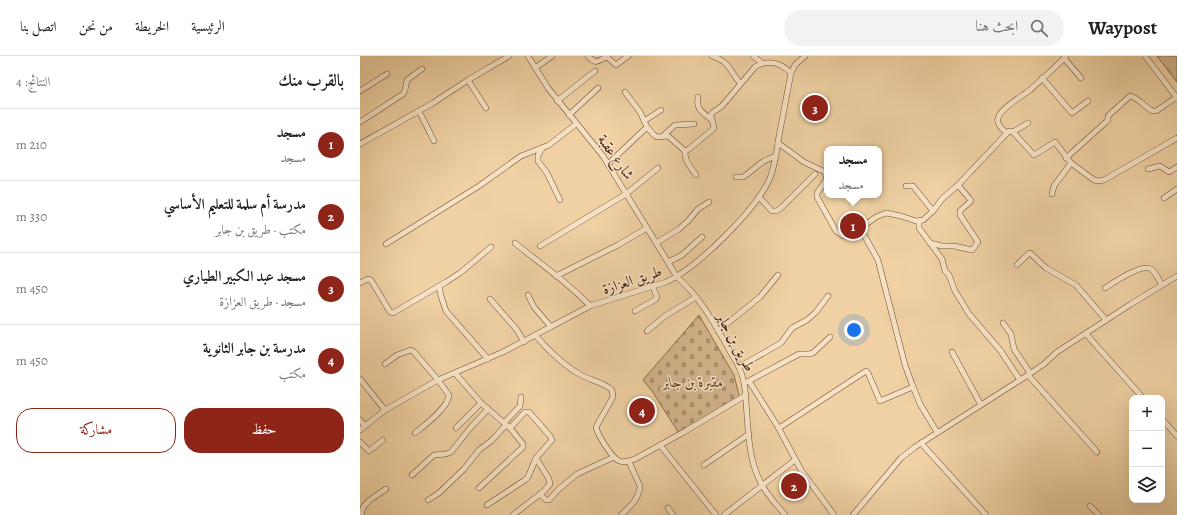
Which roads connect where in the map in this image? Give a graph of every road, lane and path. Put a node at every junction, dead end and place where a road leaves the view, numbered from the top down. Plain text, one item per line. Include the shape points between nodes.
1 (509, 56) edge
2 (528, 56) edge
3 (552, 56) edge
4 (588, 56) edge
5 (628, 56) edge
6 (712, 56) edge
7 (753, 56) edge
8 (797, 56) edge
9 (805, 56) edge
10 (1145, 56) edge
11 (1065, 57) edge
12 (762, 63) junction
13 (795, 65) junction
14 (535, 68) junction
15 (422, 69) dead end
16 (595, 71) dead end
17 (791, 73) junction
18 (387, 74) dead end
19 (1042, 78) junction
20 (1081, 78) dead end
21 (468, 80) junction
22 (740, 83) junction
23 (598, 88) dead end
24 (360, 90) edge
25 (625, 92) dead end
26 (698, 97) dead end
27 (1177, 97) edge
28 (557, 101) junction
29 (1088, 102) dead end
30 (486, 108) dead end
31 (661, 110) dead end
32 (419, 111) junction
33 (569, 115) junction
34 (712, 120) junction
35 (644, 121) junction
36 (360, 122) edge
37 (1028, 123) dead end
38 (576, 124) junction
39 (694, 124) dead end
40 (646, 126) junction
41 (1013, 132) junction
42 (1007, 133) junction
43 (664, 135) junction
44 (1177, 138) edge
45 (434, 141) dead end
46 (778, 143) junction
47 (360, 144) edge
48 (542, 149) junction
49 (685, 150) junction
50 (776, 156) junction
51 (1066, 158) junction
52 (1071, 163) junction
53 (608, 164) junction
54 (1177, 167) edge
55 (658, 168) dead end
56 (1148, 170) dead end
57 (824, 172) edge
58 (815, 174) dead end
59 (696, 176) dead end
60 (736, 176) dead end
61 (824, 183) edge
62 (958, 185) junction
63 (906, 186) dead end
64 (1177, 190) edge
65 (626, 194) junction
66 (1052, 194) dead end
67 (758, 197) junction
68 (1164, 198) dead end
69 (560, 200) dead end
70 (709, 202) dead end
71 (933, 211) junction
72 (919, 222) junction
73 (647, 228) junction
74 (862, 234) junction
75 (702, 238) dead end
76 (656, 242) junction
77 (515, 243) dead end
78 (929, 243) junction
79 (386, 244) dead end
80 (540, 246) dead end
81 (491, 247) dead end
82 (668, 262) junction
83 (1017, 265) dead end
84 (778, 275) dead end
85 (556, 276) junction
86 (1177, 276) edge
87 (677, 277) junction
88 (360, 284) edge
89 (1162, 285) junction
90 (439, 286) junction
91 (652, 287) junction
92 (1105, 288) dead end
93 (528, 295) dead end
94 (828, 296) dead end
95 (696, 297) junction
96 (490, 299) dead end
97 (590, 306) junction
98 (635, 311) dead end
99 (1106, 320) junction
100 (1003, 323) dead end
101 (551, 327) junction
102 (647, 331) dead end
103 (718, 331) junction
104 (1086, 334) junction
105 (536, 336) junction
106 (830, 337) dead end
107 (524, 342) junction
108 (952, 352) dead end
109 (488, 358) junction
110 (385, 364) dead end
111 (739, 368) junction
112 (454, 373) junction
113 (1029, 374) junction
114 (360, 379) edge
115 (438, 380) junction
116 (1020, 380) junction
117 (746, 382) junction
118 (913, 387) junction
119 (746, 395) junction
120 (1140, 395) edge
121 (521, 397) dead end
122 (481, 403) junction
123 (981, 405) junction
124 (488, 409) junction
125 (385, 410) junction
126 (360, 420) edge
127 (1165, 422) edge
128 (365, 426) junction
129 (507, 426) junction
130 (456, 428) dead end
131 (779, 428) junction
132 (360, 430) edge
133 (936, 432) junction
134 (415, 433) dead end
135 (749, 434) junction
136 (1177, 436) edge
137 (383, 440) dead end
138 (360, 442) edge
139 (921, 443) junction
140 (660, 445) junction
141 (1097, 452) dead end
142 (536, 458) junction
143 (614, 458) junction
144 (795, 460) junction
145 (629, 462) junction
146 (704, 465) dead end
147 (412, 475) dead end
148 (762, 486) junction
149 (386, 488) dead end
150 (479, 488) dead end
151 (540, 494) junction
152 (428, 500) dead end
153 (487, 505) dead end
154 (1090, 506) dead end
155 (668, 508) dead end
156 (362, 515) edge
157 (513, 515) edge
158 (621, 515) edge
159 (673, 515) edge
160 (716, 515) edge
161 (724, 515) edge
162 (785, 515) edge
163 (834, 515) edge
164 (853, 515) edge
165 (986, 515) edge
166 (1099, 515) edge

1 - 21 street
2 - 14 street, شارع عقبة
3 - 14 street
4 - 5 street via 597,62 608,57 616,64
6 - 22 street via 727,64
7 - 12 street
8 - 13 street
9 - 13 street, طريق العزازة
10 - 27 street
11 - 19 street
11 - 20 street
12 - 17 street via 774,63
12 - 22 street
13 - 17 street, طريق العزازة
14 - 28 street, شارع عقبة
15 - 36 street via 407,80 403,94
16 - 28 street
17 - 46 street, طريق العزازة
18 - 24 street
19 - 29 street via 1072,113
19 - 42 street via 1001,112 997,122
21 - 30 street
21 - 32 street
22 - 34 street via 722,106 712,113
23 - 33 street
25 - 35 street
26 - 34 street via 699,108
27 - 51 street via 1153,111 1130,96
28 - 33 street, شارع عقبة
31 - 35 street
32 - 45 street
32 - 47 street
33 - 38 street, شارع عقبة
34 - 49 street via 712,130
35 - 40 street
37 - 41 street
38 - 48 street
38 - 53 street, شارع عقبة
39 - 43 street via 675,125
40 - 43 street via 657,137
40 - 53 street
41 - 42 street
41 - 51 street via 1034,155 1055,142
42 - 62 street
43 - 49 street
44 - 52 street via 1100,181 1094,180
46 - 50 street, طريق العزازة
46 - 57 street via 804,162
48 - 69 street via 538,161
48 - 79 street via 521,156 479,186
49 - 59 street via 684,155
50 - 60 street via 758,163 743,177
50 - 67 street, طريق العزازة via 770,178
51 - 52 street
52 - 66 street via 1054,186
53 - 65 street, شارع عقبة
54 - 56 street via 1169,172 1160,166
55 - 65 street
58 - 67 street via 776,211 772,211
61 - 74 street via 817,193 817,198 833,227 843,236
62 - 71 street
62 - 78 street via 971,201 960,211 960,215 978,242 972,250
63 - 71 street via 913,186
64 - 68 street
65 - 73 street, شارع عقبة
65 - 80 street
67 - 87 street, طريق العزازة via 740,220 697,262
70 - 76 street via 698,209 679,229
71 - 72 street
72 - 74 street via 886,213 862,227
72 - 78 street via 919,228
73 - 76 street, شارع عقبة
73 - 85 street
74 - 118 street via 878,260
75 - 82 street via 682,255
76 - 82 street, شارع عقبة
77 - 85 street
78 - 116 street via 942,259 945,272 969,314 1000,350
81 - 90 street via 460,273
82 - 87 street, شارع عقبة
83 - 99 street via 1030,253 1046,268 1076,285
84 - 103 street via 760,297
85 - 97 street
86 - 89 street
87 - 91 street, طريق العزازة
87 - 95 street, طريق بن جابر
88 - 90 street via 371,280 393,313
89 - 92 street via 1148,268 1132,272
89 - 99 street
90 - 109 street via 446,312
91 - 97 street, طريق العزازة
91 - 98 street via 656,299
93 - 101 street via 534,308
94 - 111 street via 816,312 790,331 781,343
95 - 102 street via 665,316
95 - 103 street, طريق بن جابر
96 - 107 street
97 - 101 street, طريق العزازة
99 - 104 street
100 - 113 street via 1011,334 1014,349
101 - 105 street, طريق العزازة
103 - 111 street, طريق بن جابر
104 - 113 street
104 - 120 street
105 - 107 street, طريق العزازة
105 - 143 street via 563,363 612,390 613,397 596,427
106 - 117 street via 813,353 799,354
107 - 109 street, طريق العزازة
108 - 123 street
109 - 112 street, طريق العزازة
110 - 115 street via 397,355 411,350
111 - 117 street, طريق بن جابر
112 - 115 street, طريق العزازة
112 - 122 street
113 - 116 street
113 - 141 street
114 - 125 street
115 - 125 street, طريق العزازة
115 - 134 street via 447,392 448,399 440,411
116 - 123 street
117 - 119 street, طريق بن جابر
117 - 131 street
118 - 131 street via 880,401 868,373 864,372
118 - 133 street
119 - 135 street, طريق بن جابر
119 - 140 street
121 - 129 street via 520,406
122 - 124 street
122 - 130 street
123 - 133 street
124 - 129 street
124 - 147 street via 451,452 434,455
125 - 128 street, طريق العزازة
126 - 128 street
127 - 136 street
128 - 132 street, طريق العزازة
129 - 142 street via 525,412 531,413 552,440
129 - 150 street via 522,442 523,447
129 - 152 street via 479,450 440,493
131 - 144 street
133 - 139 street
135 - 146 street
135 - 148 street, طريق بن جابر via 752,461
137 - 138 street via 369,451
139 - 164 street via 901,458
139 - 165 street
140 - 145 street
140 - 160 street
142 - 151 street via 550,482
142 - 153 street via 525,480
143 - 145 street
143 - 151 street via 577,474 547,500
144 - 148 street
144 - 163 street
145 - 158 street via 640,491
148 - 161 street
148 - 162 street, طريق بن جابر
149 - 156 street via 363,505
151 - 157 street
154 - 166 street
155 - 159 street

